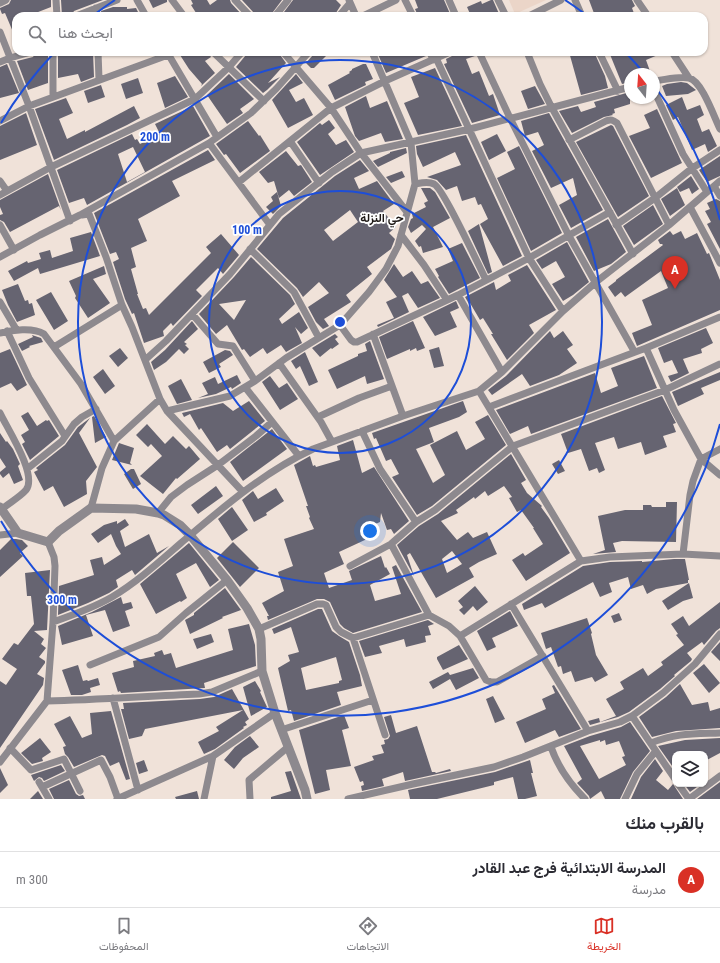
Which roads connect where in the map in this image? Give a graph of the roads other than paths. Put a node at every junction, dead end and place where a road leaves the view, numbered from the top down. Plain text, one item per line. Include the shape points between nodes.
1 (6, 0) edge
2 (56, 0) edge
3 (117, 0) edge
4 (137, 0) edge
5 (172, 0) edge
6 (235, 0) edge
7 (288, 0) edge
8 (396, 0) edge
9 (405, 0) edge
10 (449, 0) edge
11 (498, 0) edge
12 (561, 0) edge
13 (575, 0) edge
14 (637, 0) edge
15 (350, 2) edge
16 (0, 3) edge
17 (96, 8) junction
18 (57, 12) edge
19 (86, 12) edge
20 (96, 12) edge
21 (144, 12) edge
22 (181, 12) edge
23 (246, 12) edge
24 (279, 12) edge
25 (342, 12) edge
26 (354, 12) edge
27 (371, 12) edge
28 (411, 12) edge
29 (454, 12) edge
30 (504, 12) edge
31 (537, 12) edge
32 (580, 12) edge
33 (645, 12) edge
34 (0, 32) edge
35 (17, 56) edge
36 (53, 56) edge
37 (98, 56) edge
38 (160, 56) edge
39 (170, 56) edge
40 (217, 56) edge
41 (239, 56) edge
42 (287, 56) edge
43 (306, 56) edge
44 (374, 56) edge
45 (433, 56) edge
46 (441, 56) edge
47 (480, 56) edge
48 (529, 56) edge
49 (601, 56) edge
50 (674, 56) edge
51 (10, 58) junction
52 (435, 59) junction
53 (0, 62) edge
54 (297, 66) junction
55 (229, 67) junction
56 (688, 78) junction
57 (99, 79) junction
58 (660, 80) edge
59 (385, 81) junction
60 (624, 89) edge
61 (618, 91) junction
62 (53, 97) junction
63 (195, 99) junction
64 (264, 101) junction
65 (660, 103) edge
66 (29, 106) junction
67 (331, 108) junction
68 (552, 108) junction
69 (510, 118) junction
70 (0, 121) edge
71 (720, 129) edge
72 (470, 130) junction
73 (216, 137) junction
74 (569, 140) junction
75 (290, 141) junction
76 (209, 143) junction
77 (411, 143) junction
78 (720, 150) edge
79 (361, 154) junction
80 (51, 167) junction
81 (691, 169) junction
82 (0, 181) edge
83 (720, 181) edge
84 (239, 182) junction
85 (318, 183) junction
86 (415, 184) junction
87 (714, 186) junction
88 (707, 192) junction
89 (3, 193) edge
90 (720, 196) edge
91 (655, 198) junction
92 (690, 207) junction
93 (407, 212) junction
94 (610, 212) junction
95 (80, 215) junction
96 (70, 221) junction
97 (0, 225) edge
98 (270, 225) junction
99 (616, 225) junction
100 (669, 225) junction
101 (401, 235) junction
102 (569, 236) junction
103 (250, 249) junction
104 (14, 250) junction
105 (632, 254) junction
106 (0, 257) edge
107 (529, 258) junction
108 (720, 263) edge
109 (486, 280) junction
110 (596, 282) junction
111 (458, 295) junction
112 (447, 300) junction
113 (0, 302) edge
114 (122, 305) junction
115 (563, 311) junction
116 (192, 314) junction
117 (720, 317) edge
118 (340, 325) junction
119 (16, 330) junction
120 (4, 332) edge
121 (373, 334) junction
122 (319, 338) junction
123 (54, 347) junction
124 (646, 348) junction
125 (634, 351) junction
126 (145, 360) junction
127 (279, 363) junction
128 (720, 364) edge
129 (502, 372) junction
130 (254, 381) junction
131 (392, 386) junction
132 (246, 387) junction
133 (665, 390) junction
134 (479, 391) junction
135 (160, 398) junction
136 (489, 407) junction
137 (96, 409) junction
138 (167, 411) junction
139 (0, 413) edge
140 (403, 416) junction
141 (318, 417) junction
142 (272, 422) junction
143 (362, 431) junction
144 (65, 436) junction
145 (114, 441) junction
146 (332, 442) junction
147 (513, 446) junction
148 (720, 449) edge
149 (299, 456) junction
150 (701, 459) junction
151 (218, 465) junction
152 (27, 469) junction
153 (720, 475) edge
154 (243, 492) junction
155 (1, 508) edge
156 (91, 508) junction
157 (158, 513) junction
158 (416, 522) junction
159 (18, 533) junction
160 (0, 535) edge
161 (190, 535) junction
162 (48, 542) junction
163 (391, 544) junction
164 (683, 554) junction
165 (720, 556) edge
166 (581, 561) junction
167 (350, 566) dead end
168 (227, 580) junction
169 (511, 604) junction
170 (429, 615) junction
171 (53, 622) junction
172 (259, 629) junction
173 (720, 634) edge
174 (460, 636) junction
175 (354, 638) junction
176 (543, 656) junction
177 (90, 665) dead end
178 (262, 671) junction
179 (113, 698) junction
180 (373, 700) junction
181 (47, 701) junction
182 (275, 713) junction
183 (632, 716) junction
184 (281, 730) junction
185 (588, 731) junction
186 (720, 733) edge
187 (385, 735) dead end
188 (651, 743) junction
189 (551, 746) junction
190 (288, 747) junction
191 (10, 748) junction
192 (655, 752) junction
193 (1, 756) edge
194 (213, 756) junction
195 (71, 774) junction
196 (672, 776) edge
197 (720, 776) edge
198 (680, 787) edge
199 (138, 790) junction
200 (80, 791) dead end
201 (626, 798) edge
202 (48, 799) edge
203 (118, 799) edge
204 (204, 799) edge
205 (250, 799) edge
206 (307, 799) edge
207 (348, 799) edge
208 (585, 799) edge
209 (689, 799) edge

1 - 16 street
2 - 18 street
3 - 17 street
4 - 21 street
5 - 22 street
6 - 23 street
7 - 24 street
8 - 27 street
9 - 28 street
10 - 29 street
11 - 30 street
12 - 31 street
13 - 32 street
14 - 33 street
15 - 25 street
15 - 26 street
17 - 19 street
17 - 20 street
34 - 51 street
35 - 51 street
36 - 62 street
37 - 57 street
38 - 57 street
39 - 63 street
40 - 55 street
41 - 55 street
42 - 54 street
43 - 54 street
44 - 59 street
45 - 52 street
46 - 52 street
47 - 69 street
48 - 68 street
49 - 61 street
50 - 56 street
51 - 53 street
51 - 66 street
52 - 59 street
52 - 72 street
54 - 64 street
54 - 67 street
55 - 63 street
55 - 64 street
56 - 58 street
56 - 71 street via 700,88
57 - 62 street
59 - 67 street
59 - 77 street
60 - 61 street
61 - 68 street
62 - 66 street
63 - 73 street
63 - 80 street
64 - 73 street
65 - 81 street
66 - 70 street
66 - 80 street
67 - 75 street
67 - 79 street
68 - 69 street
68 - 74 street
69 - 72 street
69 - 102 street
72 - 77 street
72 - 107 street
73 - 76 street
74 - 91 street via 606,121 617,123
74 - 94 street
75 - 84 street
75 - 85 street
76 - 84 street
76 - 95 street
77 - 79 street
77 - 86 street
78 - 81 street
79 - 85 street
79 - 93 street
80 - 89 street
80 - 96 street
81 - 88 street
81 - 91 street
82 - 89 street
83 - 87 street
84 - 98 street
85 - 98 street via 279,214
86 - 93 street
86 - 109 street via 427,182 438,187
87 - 88 street
87 - 90 street
88 - 92 street
91 - 99 street
91 - 100 street
92 - 100 street
92 - 108 street
93 - 101 street
94 - 99 street
94 - 102 street
95 - 96 street
95 - 114 street via 89,214
96 - 104 street
97 - 104 street
98 - 103 street
99 - 105 street
100 - 105 street
101 - 112 street
101 - 118 street via 386,269
102 - 107 street
102 - 110 street
103 - 116 street
103 - 122 street via 294,292
104 - 106 street
105 - 110 street
107 - 109 street
107 - 115 street
109 - 111 street
110 - 115 street
110 - 125 street
111 - 112 street
111 - 129 street
112 - 121 street
113 - 119 street
114 - 123 street
114 - 126 street
115 - 129 street
116 - 126 street
116 - 130 street via 218,344 233,346
117 - 124 street
118 - 121 street via 354,342
118 - 122 street
119 - 120 street
119 - 123 street via 40,331
120 - 144 street via 28,378
121 - 131 street
122 - 127 street
123 - 137 street
124 - 125 street
124 - 133 street
125 - 136 street
126 - 135 street
127 - 130 street
127 - 141 street
128 - 133 street
129 - 134 street
130 - 132 street
131 - 140 street
131 - 141 street via 358,398
132 - 138 street via 230,396
132 - 142 street
133 - 147 street
133 - 150 street
134 - 136 street
134 - 140 street
135 - 138 street
135 - 145 street
136 - 147 street
137 - 144 street via 78,421
137 - 145 street
138 - 151 street
139 - 152 street
140 - 143 street
141 - 146 street
142 - 149 street
142 - 151 street
143 - 146 street
143 - 158 street via 380,469
144 - 152 street
145 - 156 street via 102,468
146 - 149 street
147 - 158 street via 435,510
147 - 166 street
148 - 150 street
149 - 154 street
150 - 153 street
150 - 164 street via 690,495
151 - 154 street
151 - 157 street via 171,497
152 - 155 street via 29,480 26,490
154 - 161 street
155 - 159 street
156 - 157 street via 136,509
156 - 162 street
157 - 161 street via 172,519
158 - 163 street
159 - 160 street
159 - 162 street
161 - 168 street
161 - 171 street via 112,597
162 - 171 street via 55,566
163 - 167 street
163 - 170 street
164 - 165 street
164 - 166 street via 610,557
166 - 169 street
168 - 172 street
168 - 177 street via 159,638
169 - 174 street
169 - 176 street
170 - 174 street via 449,626
170 - 175 street
171 - 181 street
172 - 175 street via 322,604 328,608 336,627
172 - 178 street
173 - 183 street via 695,664
174 - 176 street via 486,680 491,682 497,682
175 - 180 street
176 - 185 street
178 - 179 street via 212,692
178 - 182 street
179 - 181 street
179 - 199 street
180 - 184 street
180 - 187 street
181 - 191 street
182 - 184 street
182 - 194 street
183 - 185 street
183 - 188 street
184 - 190 street
185 - 189 street
186 - 188 street via 678,735
188 - 192 street
189 - 207 street via 494,767
189 - 208 street via 562,772 573,788
190 - 205 street via 249,780
190 - 206 street
191 - 193 street
191 - 195 street via 31,770 64,759
192 - 196 street
192 - 201 street via 637,774
194 - 199 street
194 - 204 street
195 - 200 street
195 - 202 street via 41,785
195 - 203 street via 101,760
197 - 209 street
198 - 209 street
199 - 203 street

